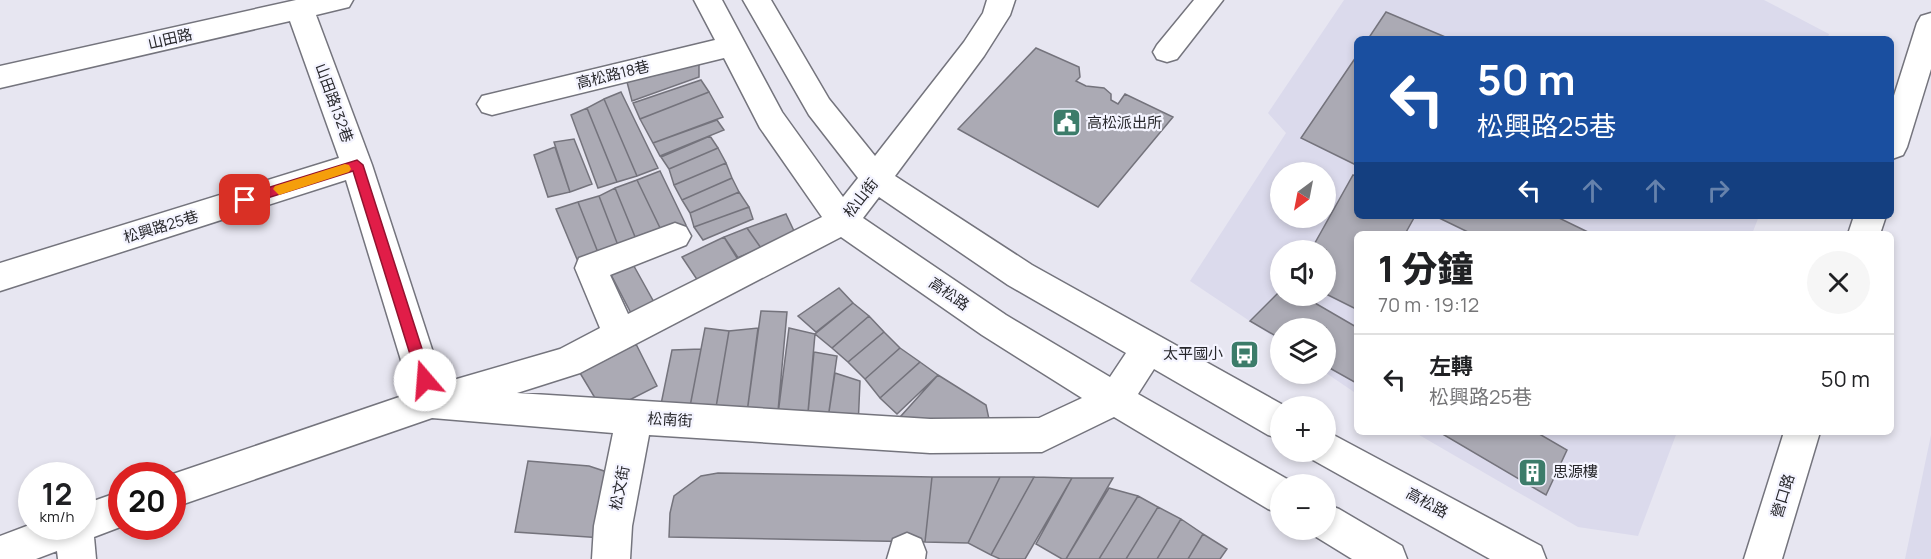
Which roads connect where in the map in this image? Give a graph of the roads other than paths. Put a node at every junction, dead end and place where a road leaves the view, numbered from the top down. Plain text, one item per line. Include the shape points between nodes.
1 (339, 0) edge
2 (708, 0) edge
3 (757, 0) edge
4 (1001, 0) edge
5 (1209, 0) edge
6 (300, 10) junction
7 (1931, 23) edge
8 (733, 46) junction
9 (1167, 52) dead end
10 (0, 77) edge
11 (492, 104) dead end
12 (1894, 141) edge
13 (357, 165) junction
14 (876, 179) junction
15 (843, 221) junction
16 (675, 236) dead end
17 (0, 277) edge
18 (620, 334) junction
19 (1148, 349) junction
20 (1115, 399) junction
21 (432, 402) junction
22 (1270, 417) edge
23 (634, 418) junction
24 (1801, 435) edge
25 (1336, 453) edge
26 (186, 487) edge
27 (1270, 490) edge
28 (1336, 528) edge
29 (38, 540) edge
30 (75, 540) edge
31 (0, 555) edge
32 (77, 559) edge
33 (611, 559) edge
34 (1388, 559) edge
35 (1527, 559) edge
36 (1763, 559) edge

1 - 6 street, 山田路
2 - 8 street, 高松路
3 - 14 street via 819,107
4 - 14 street, 松山街 via 974,49
5 - 9 street
6 - 10 street, 山田路
6 - 13 street, 山田路132巷
7 - 12 street
8 - 11 street, 高松路18巷
8 - 15 street, 高松路 via 771,120
13 - 17 street, 松興路25巷
13 - 21 street, 山田路132巷
14 - 15 street, 松山街
14 - 19 street via 1020,275
15 - 18 street, 松山街
15 - 20 street, 高松路 via 994,325
16 - 18 street via 591,268
18 - 21 street, 松山街 via 568,362
19 - 20 street
19 - 22 street
20 - 23 street, 松南街 via 1042,435 930,436
20 - 27 street, 高松路
21 - 23 street, 松南街
21 - 26 street, 松南街
23 - 33 street, 松文街 via 613,526
24 - 36 street, 營口路
25 - 35 street, 高松路
28 - 34 street
29 - 31 street
30 - 32 street

